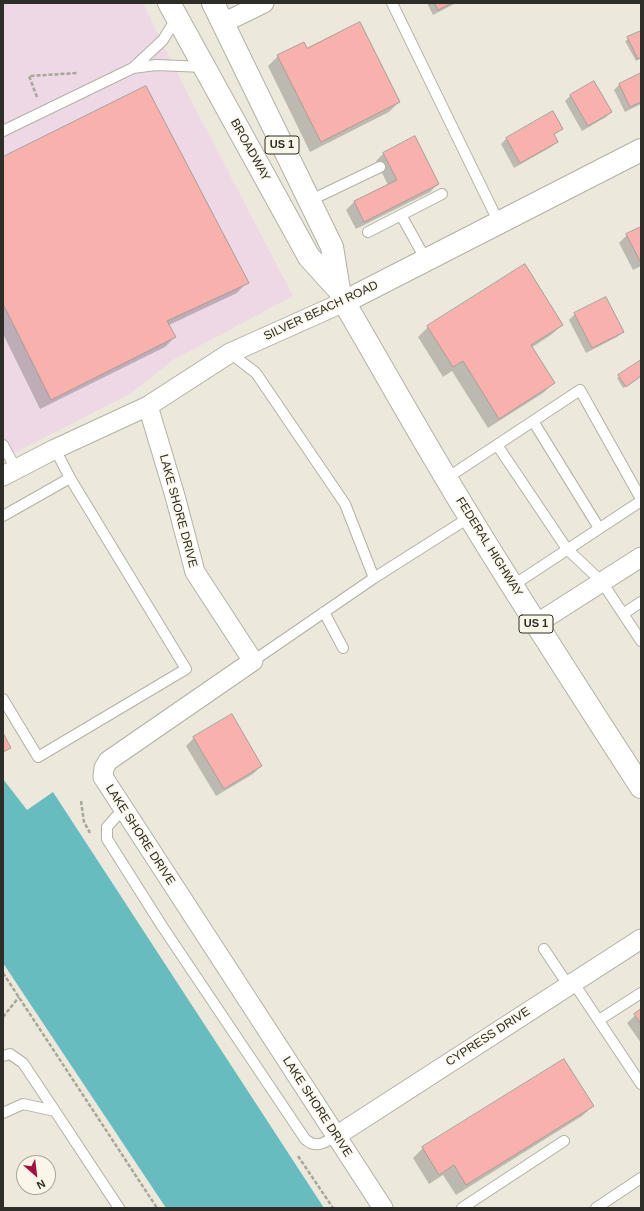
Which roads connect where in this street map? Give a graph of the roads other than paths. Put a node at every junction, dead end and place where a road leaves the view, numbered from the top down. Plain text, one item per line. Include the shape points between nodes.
1 (213, 3) edge
2 (264, 3) edge
3 (392, 3) edge
4 (173, 10) edge
5 (223, 23) junction
6 (205, 67) junction
7 (133, 68) junction
8 (3, 131) edge
9 (641, 150) edge
10 (380, 167) dead end
11 (442, 194) dead end
12 (309, 201) junction
13 (401, 215) junction
14 (499, 223) junction
15 (368, 232) dead end
16 (426, 260) junction
17 (342, 296) junction
18 (230, 353) junction
19 (148, 406) junction
20 (533, 421) junction
21 (497, 444) junction
22 (3, 445) edge
23 (55, 449) junction
24 (10, 472) edge
25 (70, 478) junction
26 (447, 478) junction
27 (641, 500) edge
28 (3, 516) edge
29 (470, 517) junction
30 (599, 528) junction
31 (567, 549) junction
32 (641, 557) edge
33 (374, 578) junction
34 (602, 582) junction
35 (512, 586) junction
36 (641, 602) edge
37 (324, 612) junction
38 (623, 614) junction
39 (536, 624) junction
40 (641, 641) edge
41 (343, 648) dead end
42 (253, 661) junction
43 (3, 699) edge
44 (641, 787) edge
45 (123, 809) junction
46 (641, 939) edge
47 (544, 949) dead end
48 (571, 984) junction
49 (641, 993) edge
50 (599, 1020) junction
51 (3, 1056) edge
52 (641, 1084) edge
53 (55, 1111) junction
54 (3, 1113) edge
55 (336, 1136) junction
56 (564, 1141) dead end
57 (641, 1178) edge
58 (120, 1208) edge
59 (383, 1208) edge
60 (462, 1208) edge
61 (596, 1208) edge

1 - 5 main road, US 1
2 - 5 street
3 - 14 lane
4 - 6 main road, BROADWAY / US 1
4 - 7 lane via 161,42
5 - 12 main road, US 1
6 - 7 lane via 156,65
6 - 17 main road, BROADWAY / US 1 via 309,257
7 - 8 lane
9 - 14 main road, SILVER BEACH ROAD
10 - 12 lane
11 - 13 lane
12 - 17 main road, US 1 via 332,247
13 - 15 lane
13 - 16 lane
14 - 16 main road, SILVER BEACH ROAD
16 - 17 main road, SILVER BEACH ROAD
17 - 18 street, SILVER BEACH ROAD
17 - 26 main road, FEDERAL HIGHWAY / US 1
18 - 19 street, SILVER BEACH ROAD
18 - 33 lane via 256,373 345,504
19 - 23 street, SILVER BEACH ROAD
19 - 42 street, LAKE SHORE DRIVE via 195,572
20 - 21 lane
20 - 27 lane via 580,390
20 - 30 lane
21 - 26 lane
21 - 31 lane
22 - 24 lane
23 - 24 street, SILVER BEACH ROAD
23 - 25 lane
25 - 28 lane
25 - 43 lane via 186,669 38,757
26 - 29 main road, FEDERAL HIGHWAY / US 1
27 - 30 lane
29 - 33 lane
29 - 35 main road, FEDERAL HIGHWAY / US 1
30 - 31 lane
31 - 34 lane
31 - 35 lane
32 - 34 street
33 - 37 lane
34 - 38 lane
34 - 39 street
35 - 39 main road, FEDERAL HIGHWAY / US 1
36 - 38 lane
37 - 41 lane
37 - 42 lane
38 - 40 lane
39 - 44 main road, FEDERAL HIGHWAY / US 1
42 - 45 street, LAKE SHORE DRIVE via 108,761 103,777
45 - 55 street, LAKE SHORE DRIVE
45 - 55 lane via 107,828 107,839 162,926 305,1139 319,1145
46 - 48 street, CYPRESS DRIVE
47 - 48 lane
48 - 50 lane
48 - 55 street, CYPRESS DRIVE
49 - 50 lane
50 - 52 lane
51 - 53 lane via 10,1054 22,1063
53 - 54 lane via 23,1104
53 - 58 lane
55 - 59 street, LAKE SHORE DRIVE
56 - 60 lane
57 - 61 lane

